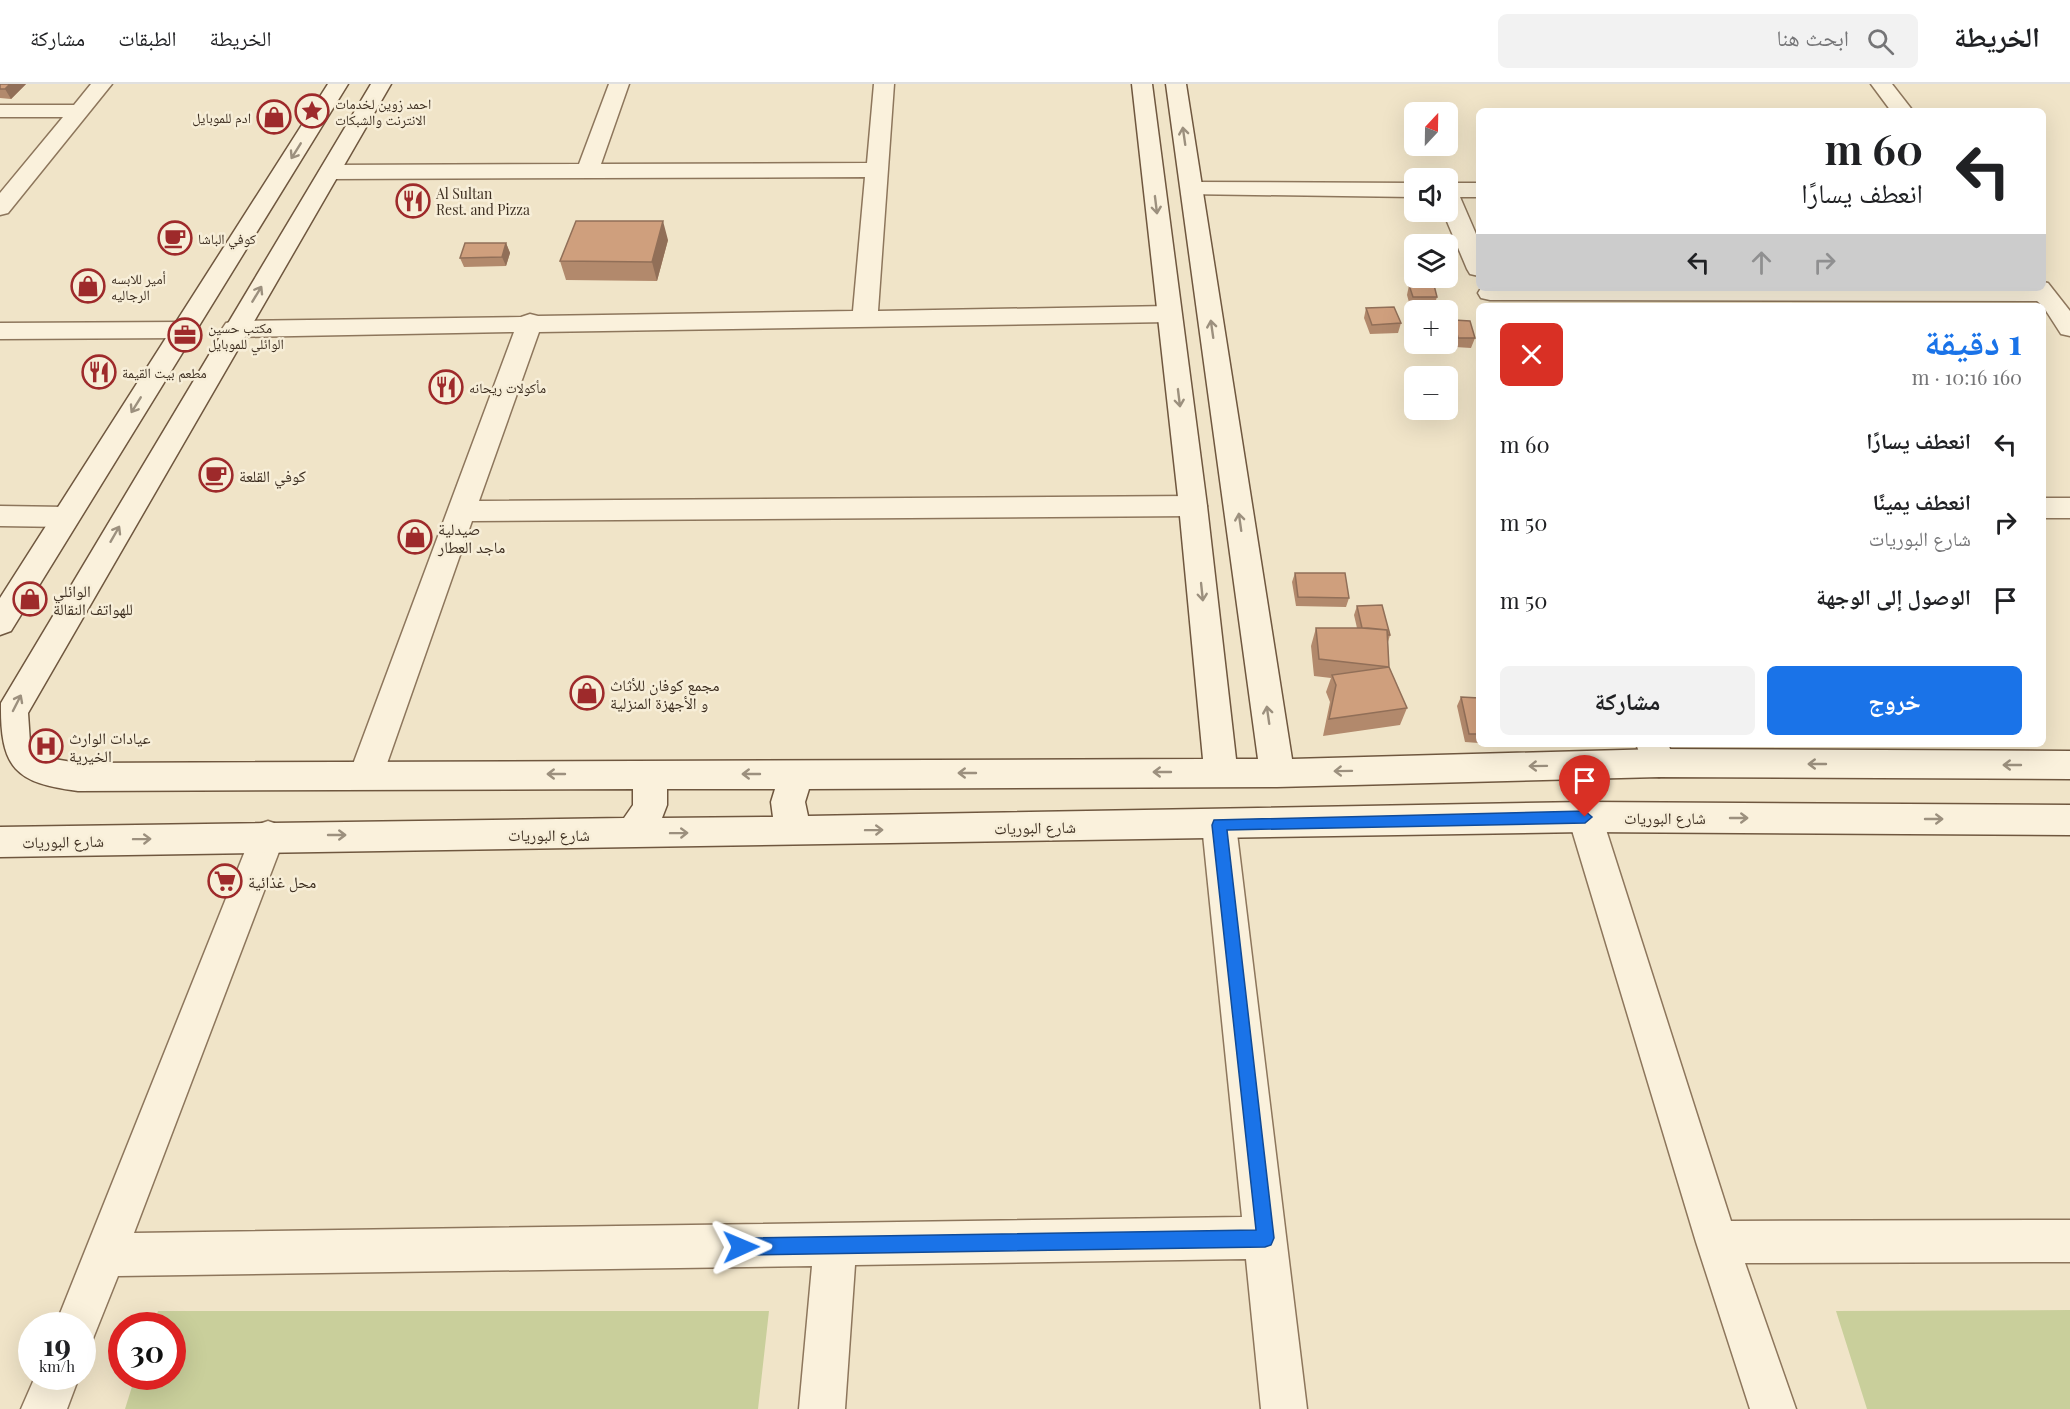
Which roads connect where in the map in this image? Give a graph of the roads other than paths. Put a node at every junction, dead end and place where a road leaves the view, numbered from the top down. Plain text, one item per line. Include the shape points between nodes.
1 (102, 84) edge
2 (338, 84) edge
3 (381, 84) edge
4 (619, 84) edge
5 (884, 84) edge
6 (1142, 84) edge
7 (1176, 84) edge
8 (1881, 84) edge
9 (1900, 108) edge
10 (0, 111) edge
11 (80, 111) junction
12 (588, 170) junction
13 (877, 170) junction
14 (330, 172) junction
15 (1192, 189) junction
16 (1404, 190) edge
17 (1458, 190) edge
18 (1476, 190) edge
19 (0, 208) edge
20 (1458, 219) edge
21 (1476, 262) edge
22 (2041, 291) edge
23 (1490, 296) edge
24 (1169, 314) junction
25 (865, 320) junction
26 (530, 322) junction
27 (2070, 328) edge
28 (236, 329) junction
29 (183, 330) junction
30 (0, 331) edge
31 (1193, 506) junction
32 (2046, 508) edge
33 (2070, 508) edge
34 (462, 511) junction
35 (0, 516) edge
36 (66, 516) junction
37 (0, 623) edge
38 (1656, 754) edge
39 (2070, 765) edge
40 (1221, 772) junction
41 (1277, 773) junction
42 (643, 774) junction
43 (801, 774) junction
44 (366, 775) junction
45 (1585, 817) junction
46 (2070, 820) edge
47 (1219, 825) junction
48 (799, 831) junction
49 (632, 833) junction
50 (268, 836) junction
51 (0, 842) edge
52 (1265, 1238) junction
53 (2070, 1241) edge
54 (1716, 1242) junction
55 (835, 1245) junction
56 (104, 1255) junction
57 (82, 1312) edge
58 (52, 1390) edge
59 (44, 1409) edge
60 (822, 1409) edge
61 (1284, 1409) edge
62 (1773, 1409) edge

1 - 11 street
2 -> 29 street
3 - 14 street
4 - 12 street
5 - 13 street
6 -> 24 street
15 -> 7 street
8 - 9 street
10 - 11 street
11 - 19 street
12 - 13 street
12 - 14 street
13 - 25 street
28 -> 14 street
15 - 16 street
41 -> 15 street
17 - 18 street
20 - 21 street
22 - 23 street
22 - 27 street
24 - 25 street
24 -> 31 street
25 - 26 street
26 - 28 street
26 - 34 street
44 -> 28 street via 51,774 30,766 15,752 9,733 12,712
29 - 30 street
29 -> 36 street
31 - 34 street
31 -> 40 street
32 - 33 street
34 - 44 street
35 - 36 street
36 - 37 street
39 -> 38 street
38 -> 41 street
40 - 41 street
40 -> 43 street
43 -> 42 street
42 -> 44 street
42 - 49 street via 652,792 651,803 642,824
43 - 48 street via 793,783 787,803 792,823
45 -> 46 street, شارع البوريات
45 - 47 street, شارع البوريات
45 - 54 street
48 -> 47 street, شارع البوريات
47 - 52 street
49 -> 48 street, شارع البوريات
50 -> 49 street, شارع البوريات
51 -> 50 street, شارع البوريات
50 - 56 street
52 - 55 street
52 - 61 street
53 - 54 street
54 - 62 street
55 - 56 street
55 - 60 street
56 - 57 street
58 - 59 street

